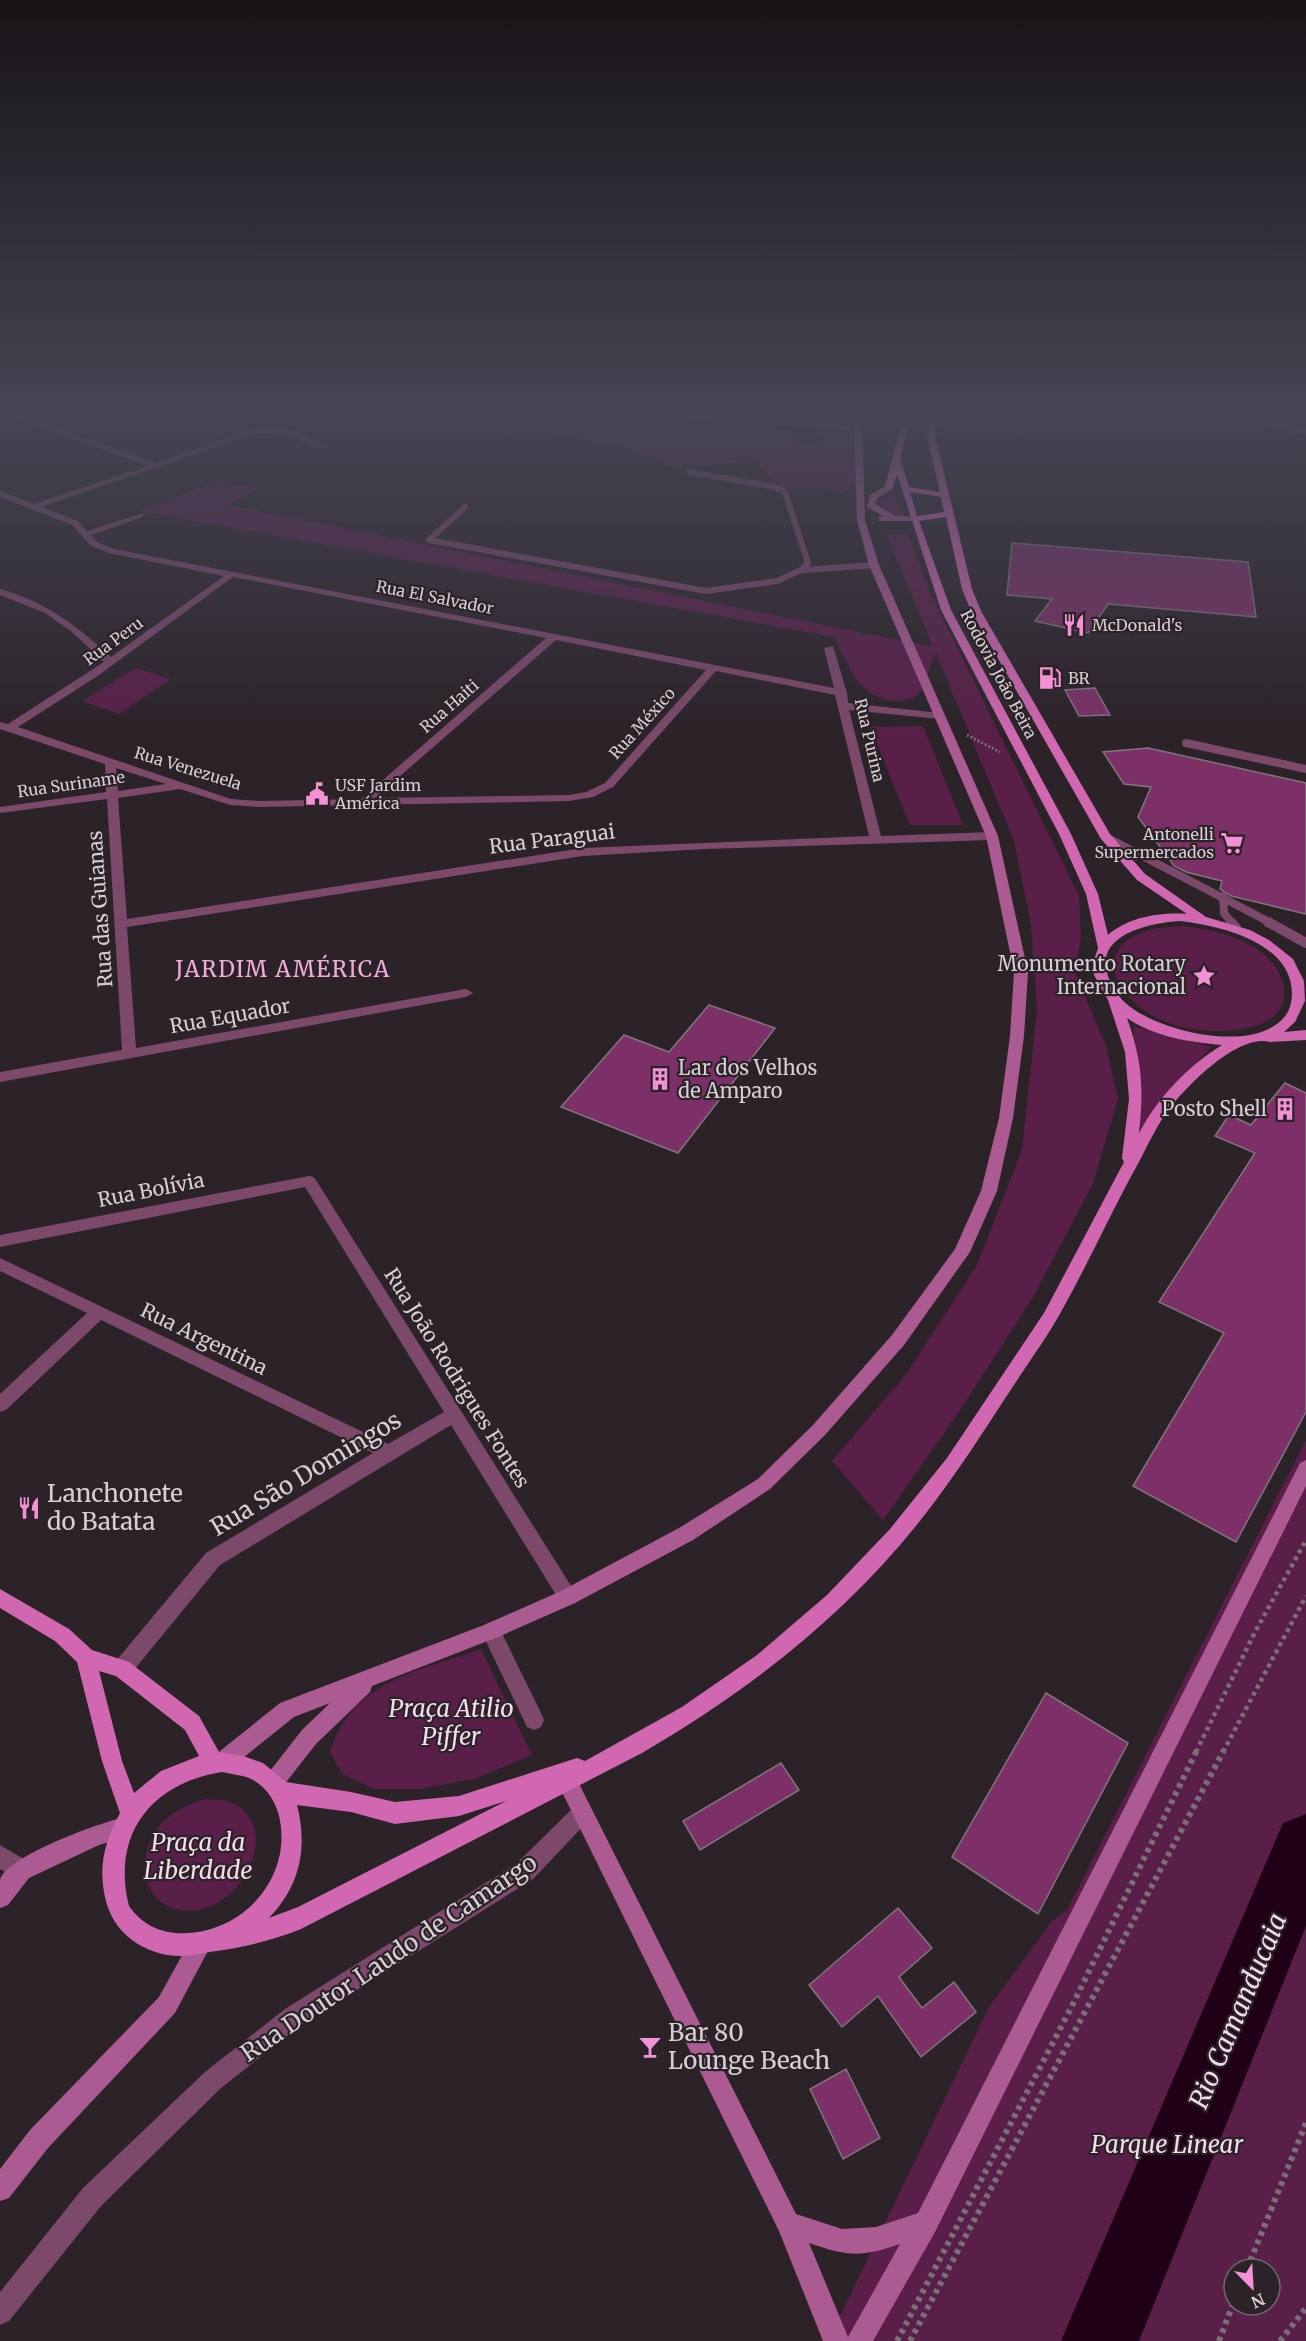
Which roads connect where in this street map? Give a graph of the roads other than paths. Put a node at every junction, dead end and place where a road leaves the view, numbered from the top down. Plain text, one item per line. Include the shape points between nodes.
1 (66, 519) edge
2 (128, 519) edge
3 (452, 519) edge
4 (794, 519) edge
5 (873, 519) edge
6 (914, 519) edge
7 (949, 519) edge
8 (861, 520) joint
9 (86, 534) junction
10 (874, 565) junction
11 (804, 570) junction
12 (232, 574) junction
13 (0, 591) edge
14 (555, 636) junction
15 (829, 648) dead end
16 (110, 662) junction
17 (714, 667) junction
18 (842, 693) junction
19 (845, 706) junction
20 (942, 721) junction
21 (5, 726) edge
22 (1186, 743) dead end
23 (110, 762) junction
24 (1306, 769) edge
25 (182, 786) junction
26 (112, 795) junction
27 (589, 795) joint
28 (365, 801) junction
29 (0, 810) edge
30 (992, 836) junction
31 (1105, 836) junction
32 (876, 840) junction
33 (1223, 896) junction
34 (1204, 920) junction
35 (120, 924) junction
36 (1236, 928) junction
37 (1306, 943) edge
38 (1104, 948) junction
39 (1284, 957) junction
40 (1306, 971) edge
41 (466, 993) dead end
42 (1114, 999) junction
43 (1303, 1035) edge
44 (1255, 1039) junction
45 (1240, 1041) junction
46 (129, 1054) junction
47 (0, 1077) edge
48 (1128, 1167) junction
49 (309, 1181) joint
50 (0, 1241) edge
51 (0, 1264) edge
52 (99, 1312) junction
53 (0, 1405) edge
54 (455, 1414) junction
55 (389, 1453) junction
56 (1306, 1468) edge
57 (568, 1597) junction
58 (0, 1598) edge
59 (491, 1631) junction
60 (86, 1657) junction
61 (122, 1668) junction
62 (370, 1679) junction
63 (534, 1720) dead end
64 (218, 1763) junction
65 (565, 1777) junction
66 (277, 1787) junction
67 (582, 1813) junction
68 (125, 1821) junction
69 (0, 1856) edge
70 (21, 1870) junction
71 (0, 1897) edge
72 (210, 1943) junction
73 (0, 2190) edge
74 (788, 2223) junction
75 (926, 2223) junction
76 (0, 2312) edge
77 (836, 2341) edge
78 (859, 2341) edge

1 - 9 street, Rua El Salvador
2 - 9 street
3 - 11 lane via 429,540 706,591 732,590
4 - 11 lane via 808,563
5 - 8 street
6 - 38 main road, Rodovia João Beira via 946,610 1065,834 1092,894
7 - 31 main road, Rodovia João Beira via 976,610
8 - 10 street
9 - 12 street, Rua El Salvador via 94,544 112,551
10 - 11 lane
10 - 20 street
12 - 14 street, Rua El Salvador
12 - 16 street, Rua Peru
13 - 16 street via 48,611 76,630
14 - 17 street, Rua El Salvador
14 - 28 street, Rua Haiti
15 - 18 street, Rua Purina
16 - 21 street, Rua Peru
17 - 18 street, Rua El Salvador
17 - 27 street, Rua México via 609,784
18 - 19 street, Rua Purina
19 - 20 street
19 - 32 street, Rua Purina
20 - 30 street
21 - 23 street, Rua Venezuela
22 - 24 lane
23 - 25 street, Rua Venezuela
23 - 26 street, Rua das Guianas
25 - 26 street, Rua Suriname
25 - 28 street, Rua Venezuela via 230,802
26 - 29 street, Rua Suriname
26 - 35 street, Rua das Guianas
27 - 28 street, Rua Venezuela
30 - 32 street, Rua Paraguai
30 - 57 street via 1021,972 1017,1036 1006,1118 988,1191 962,1252 898,1340 819,1430 764,1484 686,1534
31 - 33 lane
31 - 34 main road, Rodovia João Beira via 1141,877
32 - 35 street, Rua Paraguai via 705,844 583,852
33 - 36 lane via 1224,912
33 - 37 lane
34 - 36 main road
34 - 38 main road via 1172,918 1142,922 1119,932
35 - 46 street, Rua das Guianas
36 - 39 main road
38 - 42 main road via 1099,963 1103,981
39 - 40 main road
39 - 44 main road via 1298,976 1302,996 1296,1014 1281,1029
41 - 46 street, Rua Equador
42 - 45 main road via 1137,1018 1169,1033 1204,1041
42 - 48 main road via 1132,1052 1136,1099
43 - 44 main road
44 - 45 main road
45 - 48 main road via 1186,1080 1161,1108
46 - 47 street, Rua Equador
48 - 65 main road via 1058,1305 951,1466 879,1557 788,1644 693,1712 620,1754
49 - 50 street, Rua Bolívia
49 - 54 street, Rua João Rodrigues Fontes
51 - 52 street, Rua Argentina
52 - 53 street
52 - 55 street, Rua Argentina
54 - 55 street, Rua São Domingos
54 - 57 street, Rua João Rodrigues Fontes
55 - 61 street, Rua São Domingos via 213,1559
56 - 75 street
57 - 59 street
58 - 60 main road via 62,1635
59 - 62 street
59 - 63 street
60 - 61 main road
60 - 68 main road
61 - 64 main road via 192,1723
62 - 64 street via 287,1710
62 - 66 street via 309,1737
64 - 66 main road via 250,1768
64 - 68 main road via 182,1771 153,1788
65 - 66 main road via 459,1806 395,1813
65 - 67 street
65 - 72 main road via 285,1925
66 - 72 main road via 294,1821 293,1855 279,1890 254,1920
67 - 74 street
67 - 76 street, Rua Doutor Laudo de Camargo via 525,1871 293,2017 213,2080 92,2197
68 - 70 street
68 - 72 main road via 110,1874 121,1916 153,1942
69 - 70 street
70 - 71 street
72 - 73 street via 167,2005 39,2139
74 - 75 street via 842,2242 876,2240
74 - 77 street
75 - 78 street

